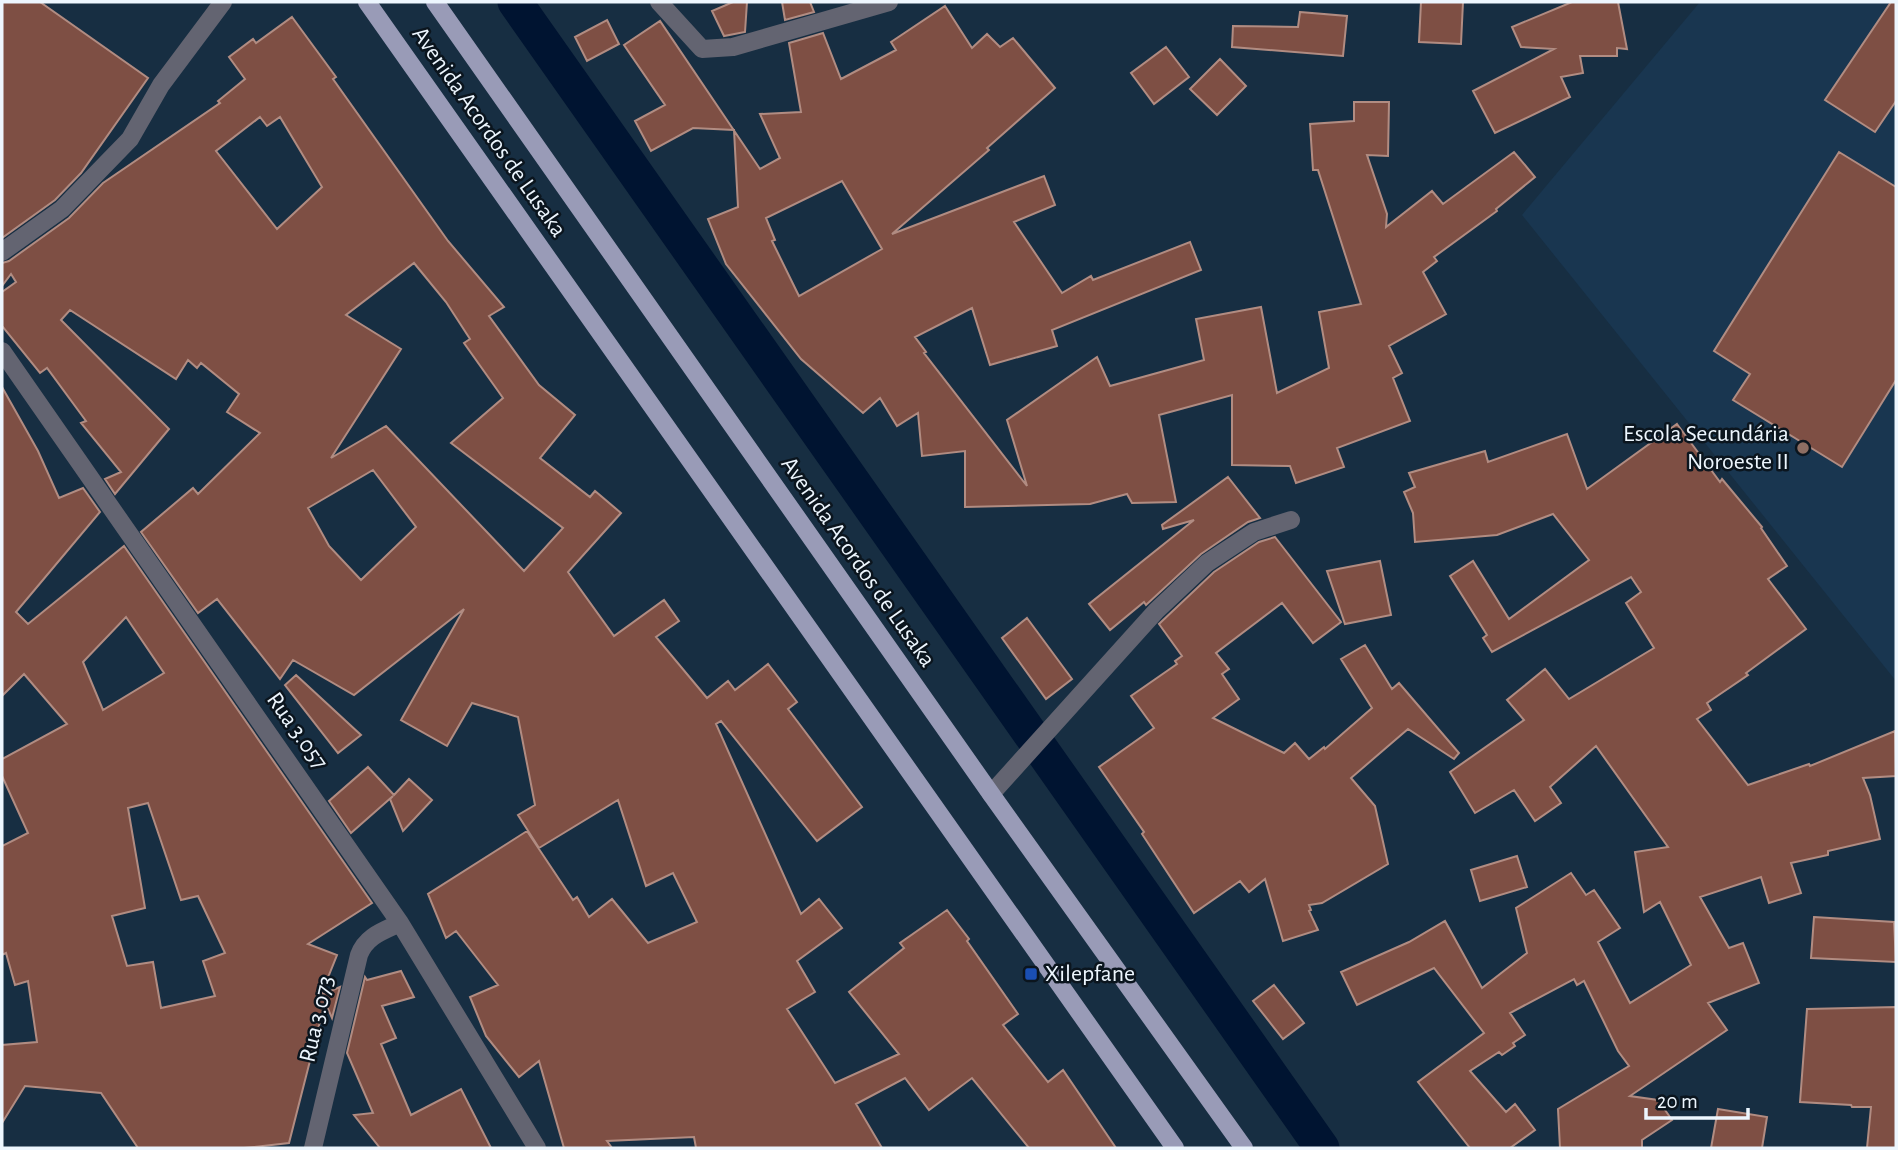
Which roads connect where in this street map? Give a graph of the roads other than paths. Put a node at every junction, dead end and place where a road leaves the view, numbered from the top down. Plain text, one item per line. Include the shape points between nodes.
1 (223, 2) edge
2 (367, 2) edge
3 (435, 2) edge
4 (659, 2) edge
5 (889, 2) edge
6 (2, 252) edge
7 (2, 351) edge
8 (1291, 520) dead end
9 (992, 794) junction
10 (400, 923) junction
11 (313, 1148) edge
12 (537, 1148) edge
13 (1175, 1148) edge
14 (1244, 1148) edge

1 - 6 street via 161,85 130,139 62,209
2 - 13 main road, Avenida Acordos de Lusaka
3 - 9 main road, Avenida Acordos de Lusaka
4 - 5 street via 702,49 715,50
7 - 10 street, Rua 3.057
8 - 9 street via 1254,532 1207,563 1156,611
9 - 14 main road, Avenida Acordos de Lusaka
10 - 11 street, Rua 3.073 via 370,938 359,954
10 - 12 street, Rua 3.057

